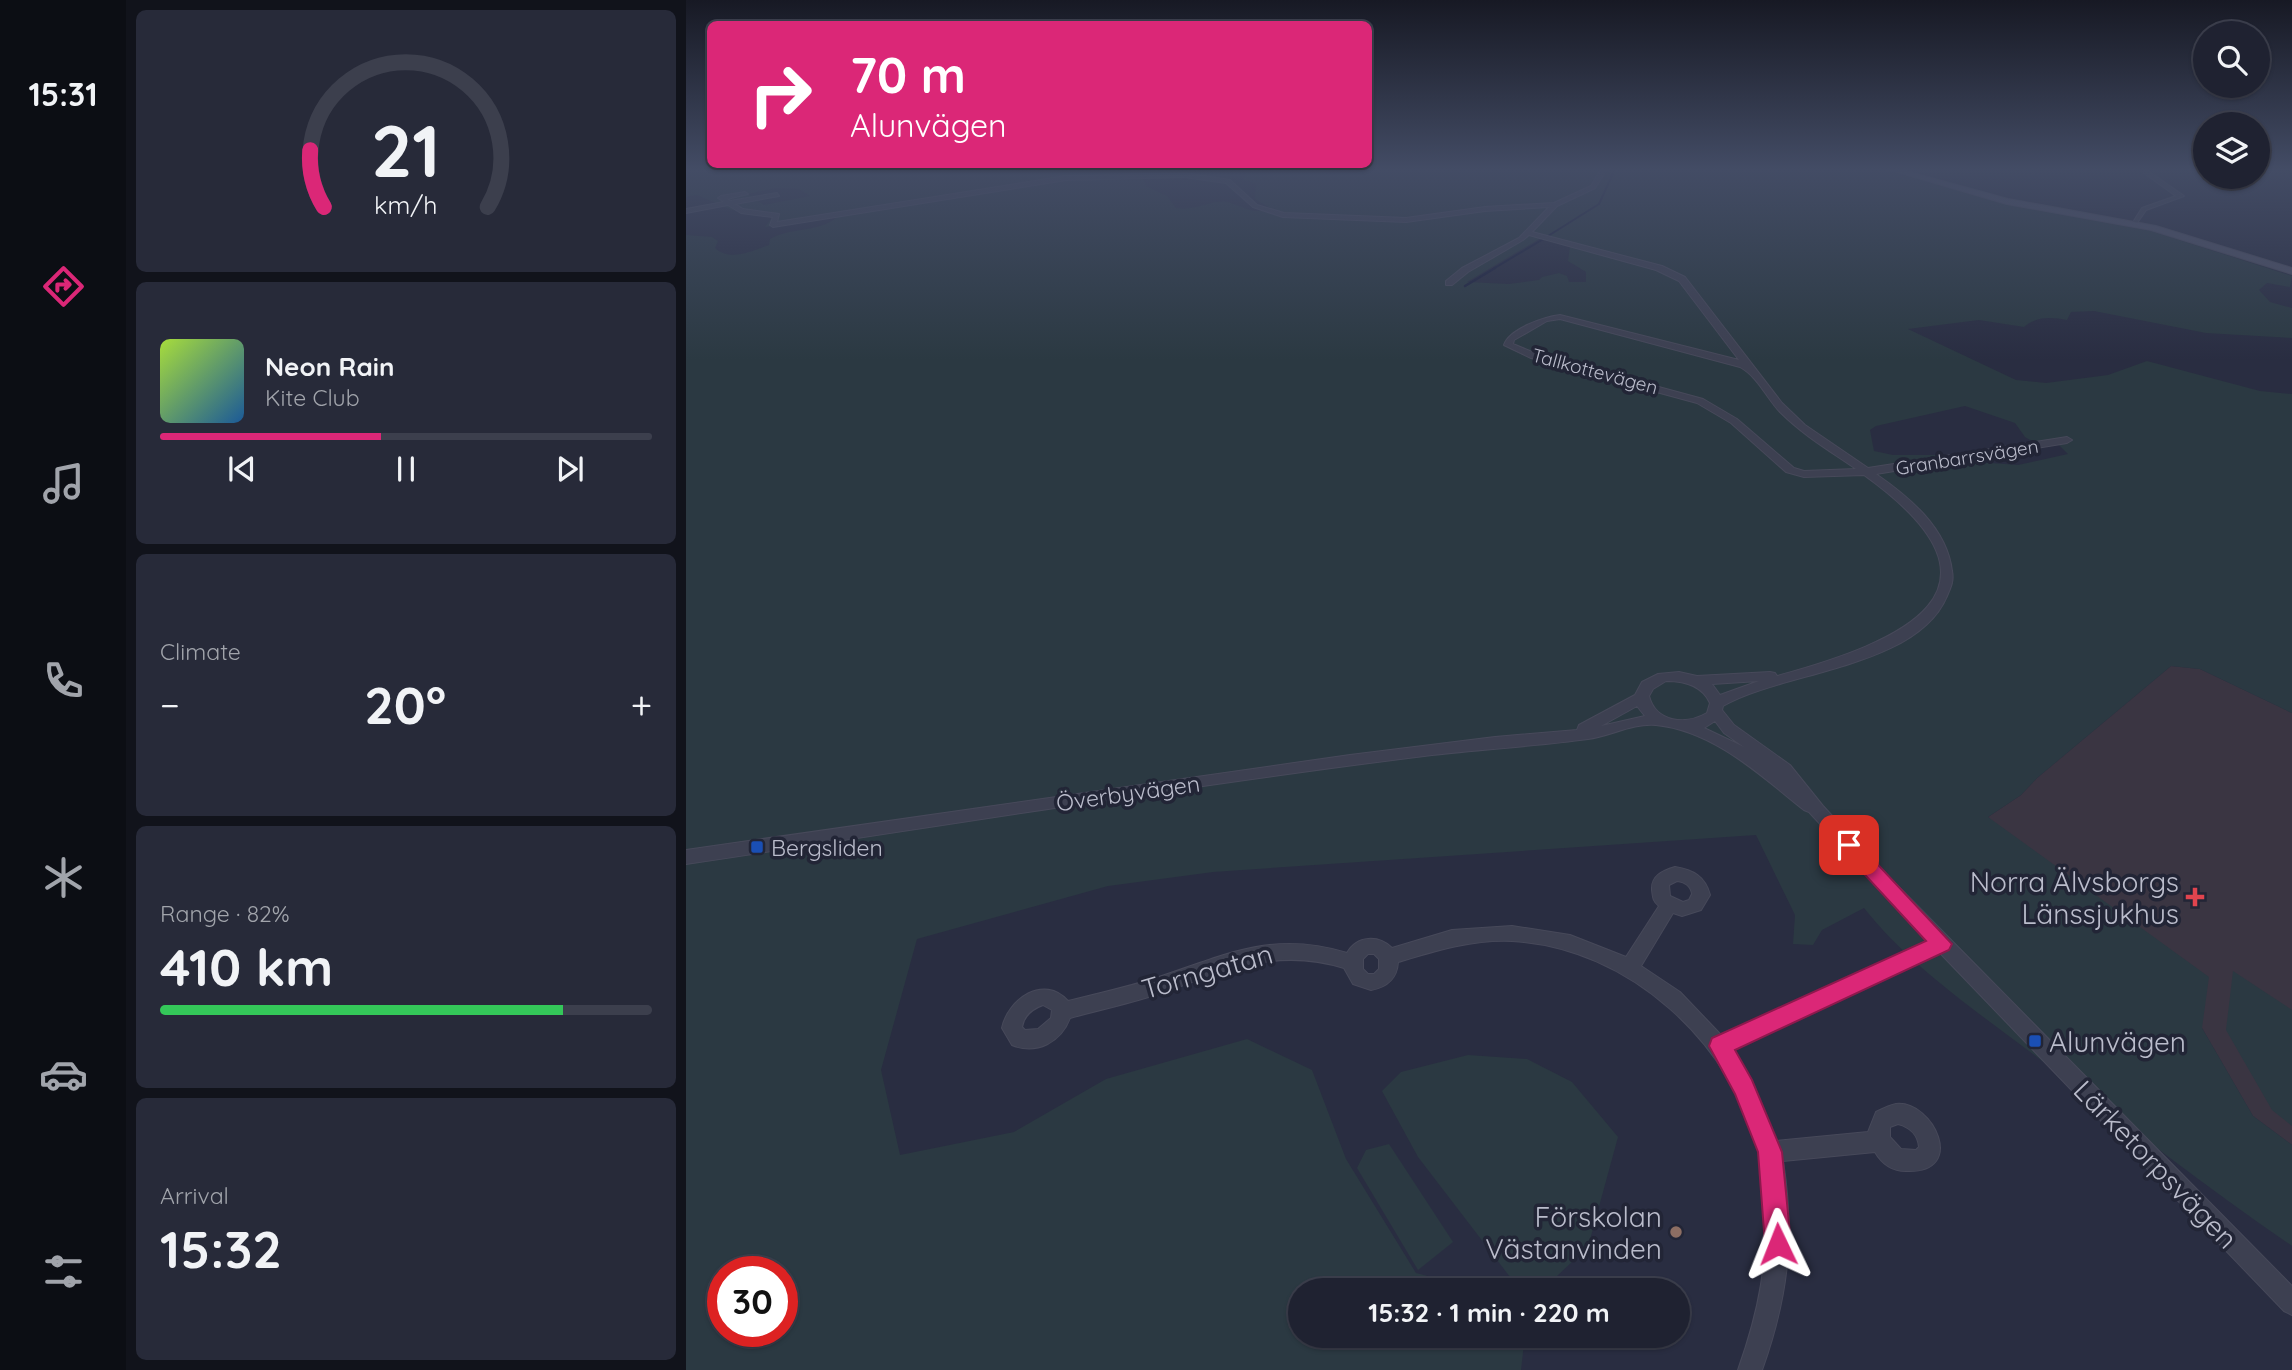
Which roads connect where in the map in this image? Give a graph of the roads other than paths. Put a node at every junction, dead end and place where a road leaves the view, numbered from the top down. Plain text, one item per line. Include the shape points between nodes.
1 (1528, 233) joint
2 (2165, 233) edge
3 (2292, 271) edge
4 (1450, 283) dead end
5 (1747, 367) junction
6 (2067, 440) dead end
7 (1866, 472) junction
8 (1796, 674) junction
9 (1696, 681) junction
10 (1641, 698) junction
11 (1716, 707) junction
12 (1658, 720) junction
13 (1689, 726) junction
14 (1570, 735) junction
15 (1817, 810) junction
16 (686, 857) edge
17 (1669, 905) dead end
18 (1941, 944) junction
19 (1390, 957) junction
20 (1352, 962) junction
21 (1631, 966) junction
22 (1062, 1011) dead end
23 (1720, 1046) junction
24 (1880, 1141) dead end
25 (1770, 1152) junction
26 (2292, 1303) edge
27 (1750, 1370) edge

1 - 4 street
1 - 5 street via 1659,268 1682,279
2 - 3 street
5 - 7 street via 1800,425
5 - 7 street, Tallkottevägen via 1560,317 1545,319 1508,345 1700,401 1734,421 1790,470 1804,474
6 - 7 street, Granbarrsvägen
7 - 8 street via 1931,527 1947,563 1945,587 1925,621 1901,639
8 - 9 street
8 - 11 street via 1735,693
9 - 10 street via 1663,677 1645,687
9 - 11 street via 1708,688
10 - 12 street
10 - 14 street, Överbyvägen
11 - 13 street via 1708,720
11 - 15 street via 1729,729 1785,769
12 - 13 street
12 - 14 street, Överbyvägen
13 - 15 street via 1741,752
14 - 16 street, Överbyvägen via 1350,760
15 - 18 street, Lärketorpsvägen
17 - 21 street
18 - 23 street
18 - 26 street, Lärketorpsvägen
19 - 20 street via 1382,949 1370,947 1358,952
19 - 20 street via 1390,968 1376,980 1358,977
19 - 21 street via 1448,938 1500,932 1573,942
20 - 22 street, Torngatan via 1312,950 1259,951
21 - 23 street via 1673,996
23 - 25 street via 1744,1088
24 - 25 street
25 - 27 street via 1779,1226 1777,1281

